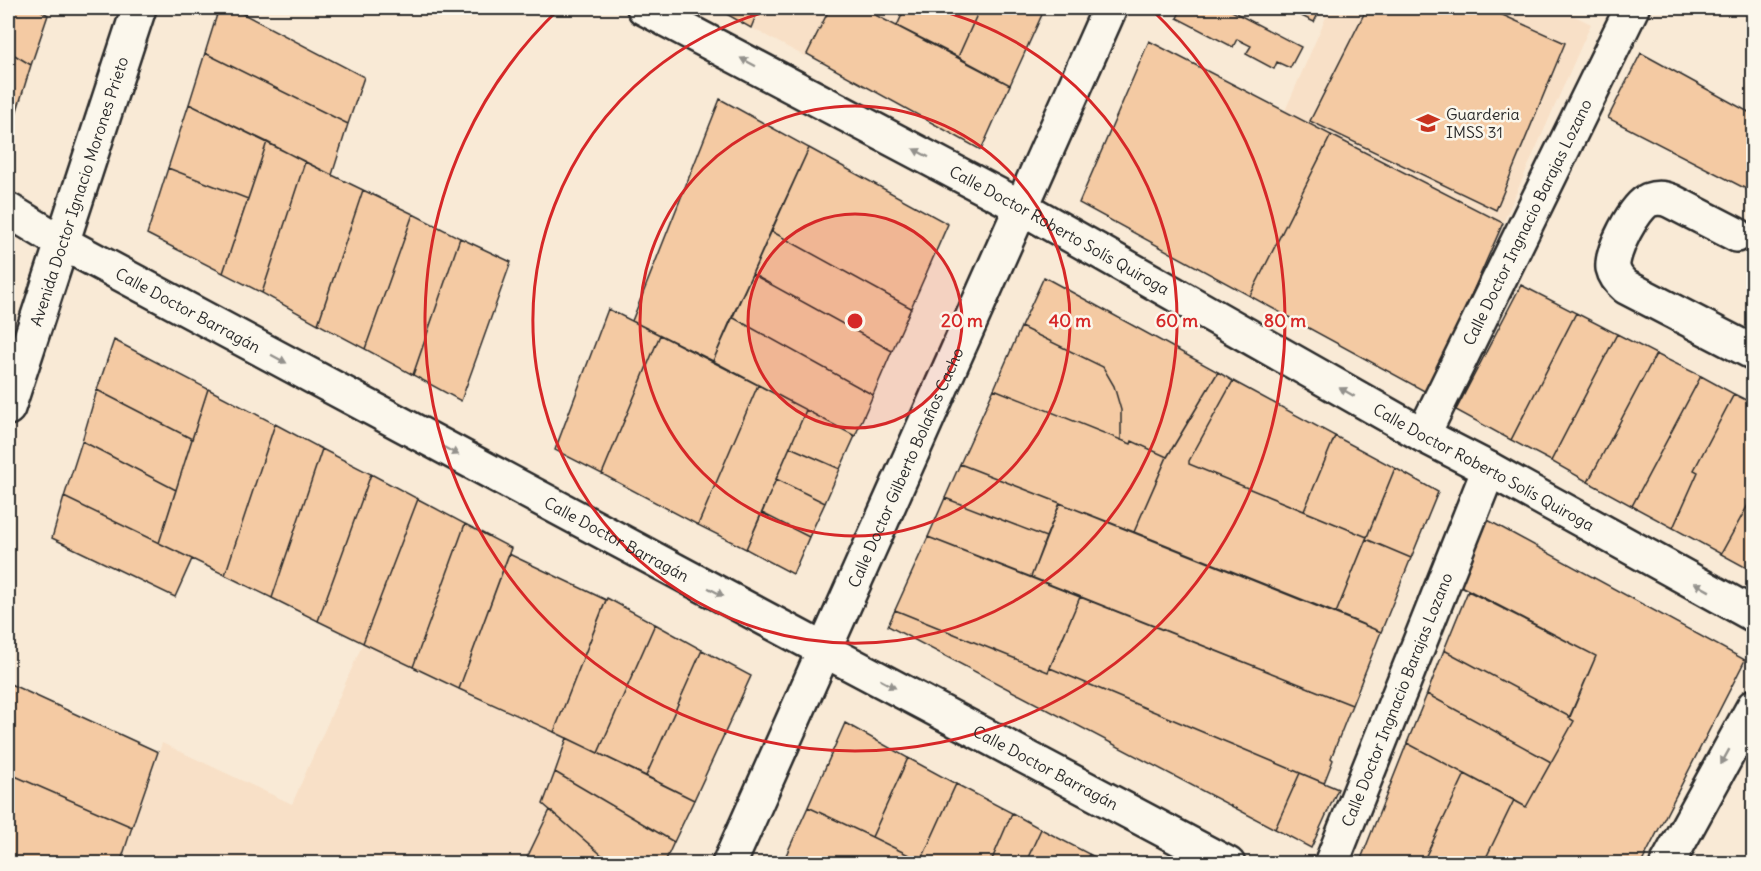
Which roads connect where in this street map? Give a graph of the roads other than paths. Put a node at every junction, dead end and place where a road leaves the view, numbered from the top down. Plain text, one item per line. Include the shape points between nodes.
1 (140, 8) edge
2 (645, 8) edge
3 (1110, 8) edge
4 (1632, 8) edge
5 (1021, 207) junction
6 (8, 210) edge
7 (1737, 235) dead end
8 (61, 242) junction
9 (1754, 353) edge
10 (8, 408) edge
11 (1423, 435) junction
12 (1490, 469) junction
13 (1754, 615) edge
14 (824, 650) junction
15 (1754, 706) edge
16 (729, 864) edge
17 (1228, 864) edge
18 (1331, 864) edge
19 (1668, 864) edge

1 - 8 street, Avenida Doctor Ignacio Morones Prieto
5 -> 2 street, Calle Doctor Roberto Solís Quiroga
3 - 5 street, Calle Doctor Gilberto Bolaños Cacho
4 - 11 street, Calle Doctor Ingnacio Barajas Lozano
11 -> 5 street, Calle Doctor Roberto Solís Quiroga
5 - 14 street, Calle Doctor Gilberto Bolaños Cacho
6 - 8 street, Calle Doctor Barragán
7 - 9 street via 1671,201 1651,199 1636,212 1615,251 1614,271 1626,287
8 - 10 street, Avenida Doctor Ignacio Morones Prieto
8 -> 14 street, Calle Doctor Barragán
11 - 12 street, Calle Doctor Roberto Solís Quiroga
13 -> 12 street, Calle Doctor Roberto Solís Quiroga
12 - 18 street, Calle Doctor Ingnacio Barajas Lozano
14 - 16 street, Calle Doctor Gilberto Bolaños Cacho
14 -> 17 street, Calle Doctor Barragán
15 -> 19 street

